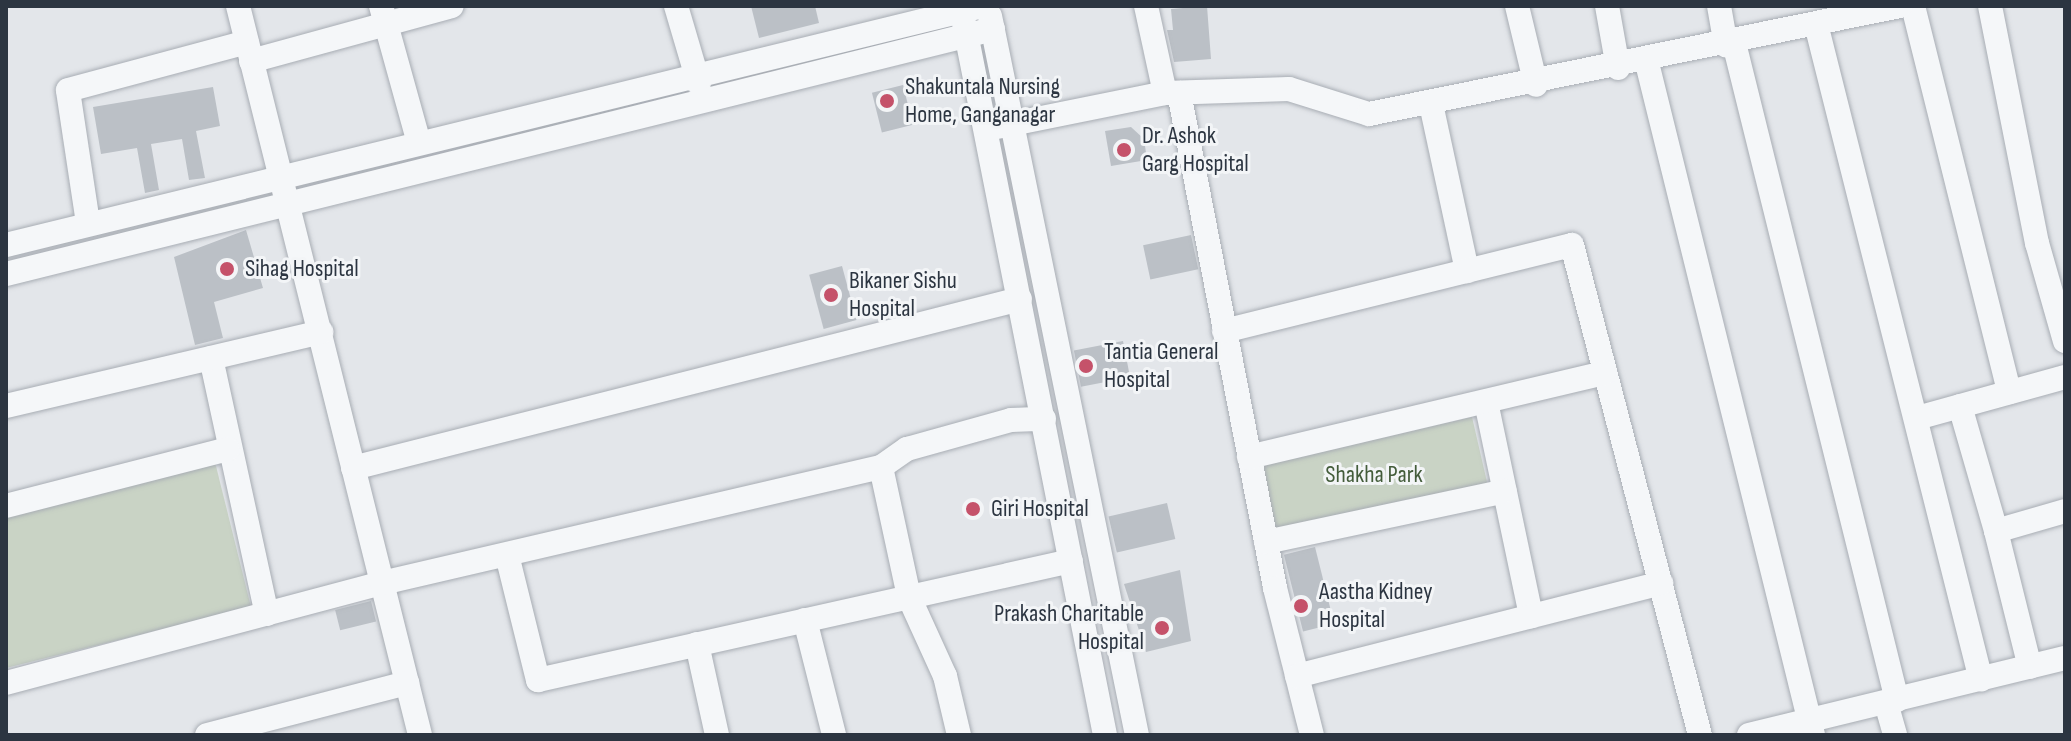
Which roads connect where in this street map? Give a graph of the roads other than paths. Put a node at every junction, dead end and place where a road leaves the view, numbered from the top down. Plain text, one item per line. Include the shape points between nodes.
1 (238, 6) edge
2 (452, 6) edge
3 (676, 6) edge
4 (1146, 6) edge
5 (1517, 6) edge
6 (1607, 6) edge
7 (1719, 6) edge
8 (1913, 6) edge
9 (1990, 6) edge
10 (1889, 7) edge
11 (977, 12) edge
12 (383, 14) edge
13 (1816, 24) junction
14 (967, 37) junction
15 (1730, 44) junction
16 (249, 51) junction
17 (1647, 63) junction
18 (1618, 68) junction
19 (694, 71) junction
20 (1536, 85) junction
21 (1172, 93) junction
22 (704, 101) junction
23 (1431, 104) junction
24 (1013, 124) junction
25 (987, 129) junction
26 (418, 139) junction
27 (284, 178) junction
28 (291, 206) junction
29 (88, 223) junction
30 (6, 245) edge
31 (1467, 271) junction
32 (6, 274) edge
33 (1020, 299) junction
34 (1224, 331) junction
35 (321, 332) junction
36 (2065, 341) edge
37 (211, 358) junction
38 (1605, 373) junction
39 (2065, 377) edge
40 (2009, 392) junction
41 (1486, 402) junction
42 (6, 406) edge
43 (1960, 406) junction
44 (1917, 418) junction
45 (1044, 419) junction
46 (228, 449) junction
47 (1249, 457) junction
48 (881, 467) junction
49 (353, 468) junction
50 (1505, 491) junction
51 (6, 506) edge
52 (2065, 511) edge
53 (1996, 531) junction
54 (1266, 542) junction
55 (508, 559) junction
56 (1071, 561) junction
57 (382, 583) junction
58 (1661, 583) junction
59 (909, 597) junction
60 (267, 614) junction
61 (1531, 616) junction
62 (805, 620) junction
63 (697, 644) junction
64 (2065, 658) edge
65 (2030, 667) junction
66 (1297, 676) junction
67 (1981, 680) junction
68 (6, 683) edge
69 (407, 683) junction
70 (1891, 701) junction
71 (1812, 728) edge
72 (207, 735) edge
73 (420, 735) edge
74 (717, 735) edge
75 (834, 735) edge
76 (959, 735) edge
77 (1105, 735) edge
78 (1137, 735) edge
79 (1312, 735) edge
80 (1700, 735) edge
81 (1749, 735) edge
82 (1895, 735) edge

1 - 16 street
2 - 12 street
3 - 19 street
4 - 21 street
5 - 20 street
6 - 18 street
7 - 15 street
8 - 40 street
9 - 36 street via 2037,243
10 - 13 street
11 - 14 street
11 - 19 street
11 - 24 street
12 - 16 street
12 - 26 street
13 - 15 street
13 - 44 street
14 - 22 street
14 - 25 street
15 - 17 street
15 - 70 street
16 - 27 street
16 - 29 street via 68,90
17 - 18 street
17 - 71 street
18 - 20 street
19 - 22 street
19 - 26 street
20 - 23 street
21 - 23 street via 1289,89 1369,114
21 - 24 street
21 - 34 street
22 - 28 street
23 - 31 street
24 - 25 street
24 - 78 street
25 - 33 street
26 - 27 street
27 - 28 street
27 - 29 street
28 - 32 street
28 - 35 street
29 - 30 street
31 - 34 street
31 - 38 street via 1572,245
33 - 45 street
33 - 49 street
34 - 47 street
35 - 37 street
35 - 49 street
37 - 42 street
37 - 46 street
38 - 41 street
38 - 58 street
39 - 40 street
40 - 43 street
41 - 47 street
41 - 50 street
43 - 44 street
43 - 53 street
44 - 67 street
45 - 48 street via 1011,420 907,449
45 - 56 street
46 - 51 street
46 - 60 street
47 - 54 street
48 - 55 street
48 - 59 street
49 - 57 street
50 - 54 street
50 - 61 street
52 - 53 street
53 - 65 street
54 - 66 street
55 - 57 street
55 - 63 street via 538,680
56 - 59 street
56 - 77 street
57 - 60 street
57 - 69 street
58 - 61 street
58 - 80 street
59 - 62 street
59 - 76 street via 945,676
60 - 68 street
61 - 66 street
62 - 63 street
62 - 75 street
63 - 74 street
64 - 65 street
65 - 67 street
66 - 79 street
67 - 70 street
69 - 72 street
69 - 73 street
70 - 71 street
70 - 82 street
71 - 81 street

